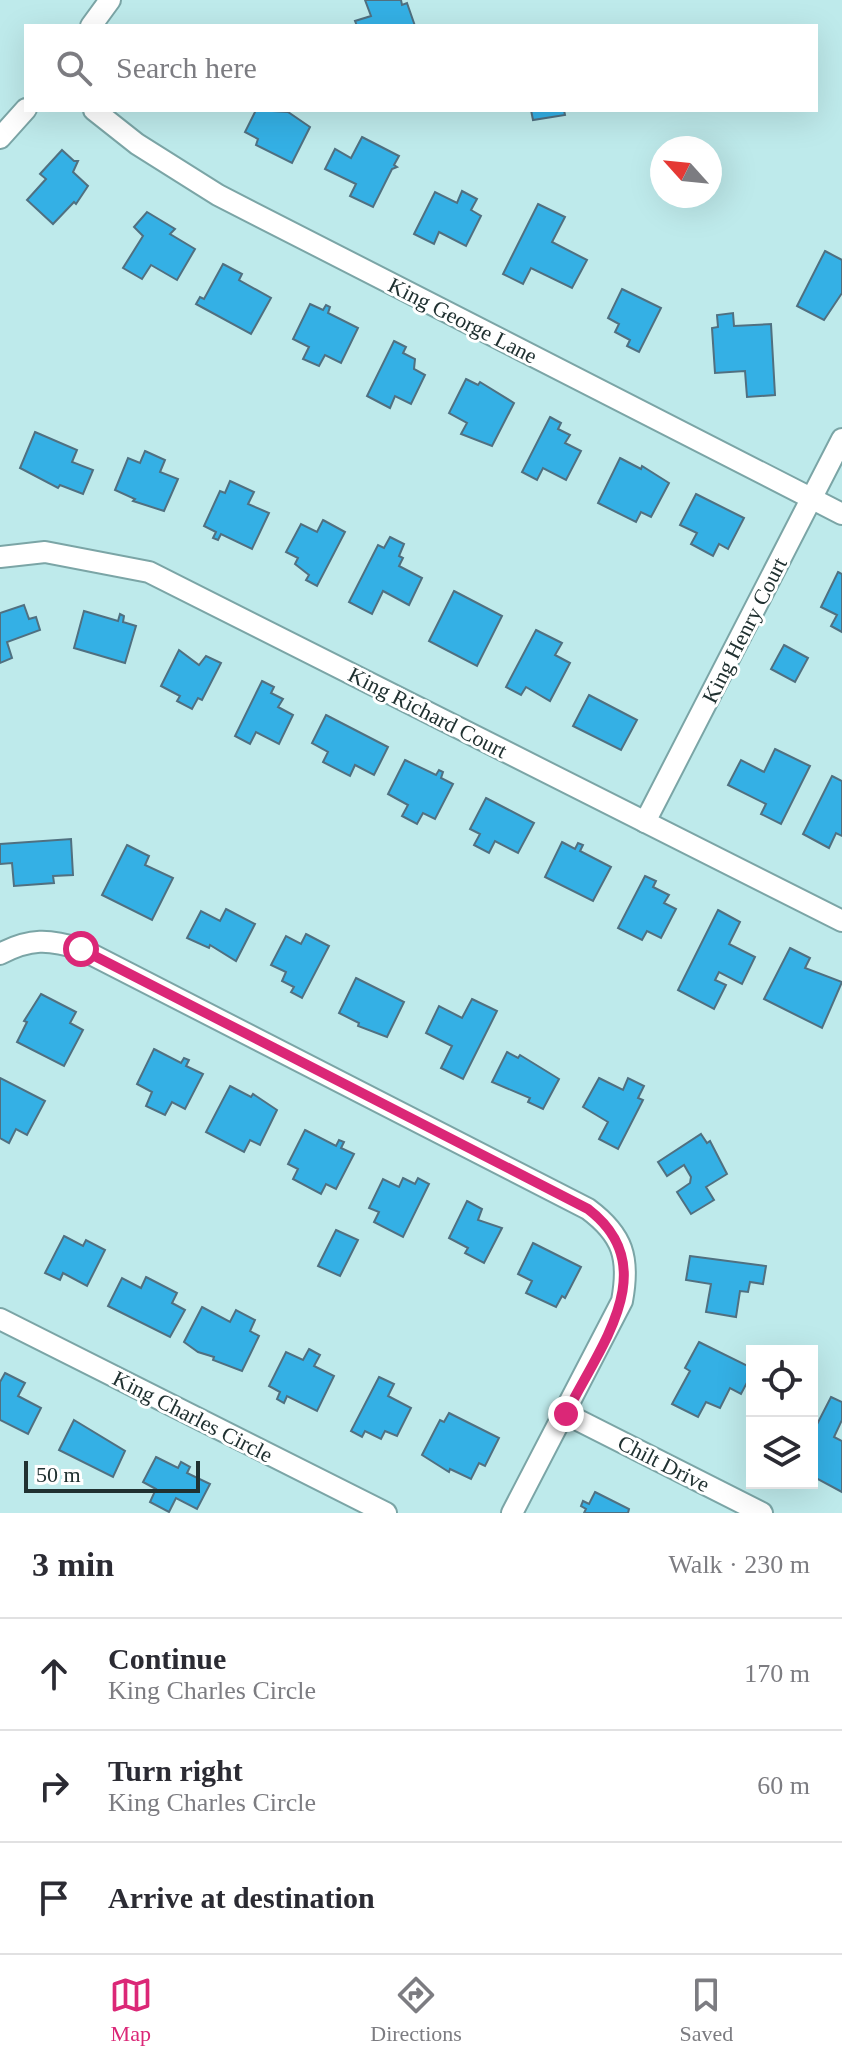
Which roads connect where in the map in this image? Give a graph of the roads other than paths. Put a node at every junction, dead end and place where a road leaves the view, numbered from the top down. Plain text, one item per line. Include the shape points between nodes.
1 (110, 0) edge
2 (92, 24) edge
3 (24, 111) edge
4 (97, 112) edge
5 (0, 138) edge
6 (842, 439) edge
7 (811, 498) junction
8 (842, 514) edge
9 (0, 557) edge
10 (645, 822) junction
11 (842, 921) edge
12 (0, 954) edge
13 (0, 1319) edge
14 (566, 1414) junction
15 (386, 1513) edge
16 (512, 1513) edge
17 (762, 1513) edge

1 - 2 street
3 - 5 street
4 - 7 street, King George Lane via 218,195
6 - 7 street, King Henry Court
7 - 8 street, King George Lane
7 - 10 street, King Henry Court
9 - 10 street, King Richard Court via 45,552 149,572
10 - 11 street, King Richard Court
12 - 14 street via 26,940 54,940 81,949 588,1209 609,1225 623,1252 627,1276 622,1301
13 - 15 street, King Charles Circle
14 - 16 street
14 - 17 street, Chilt Drive

